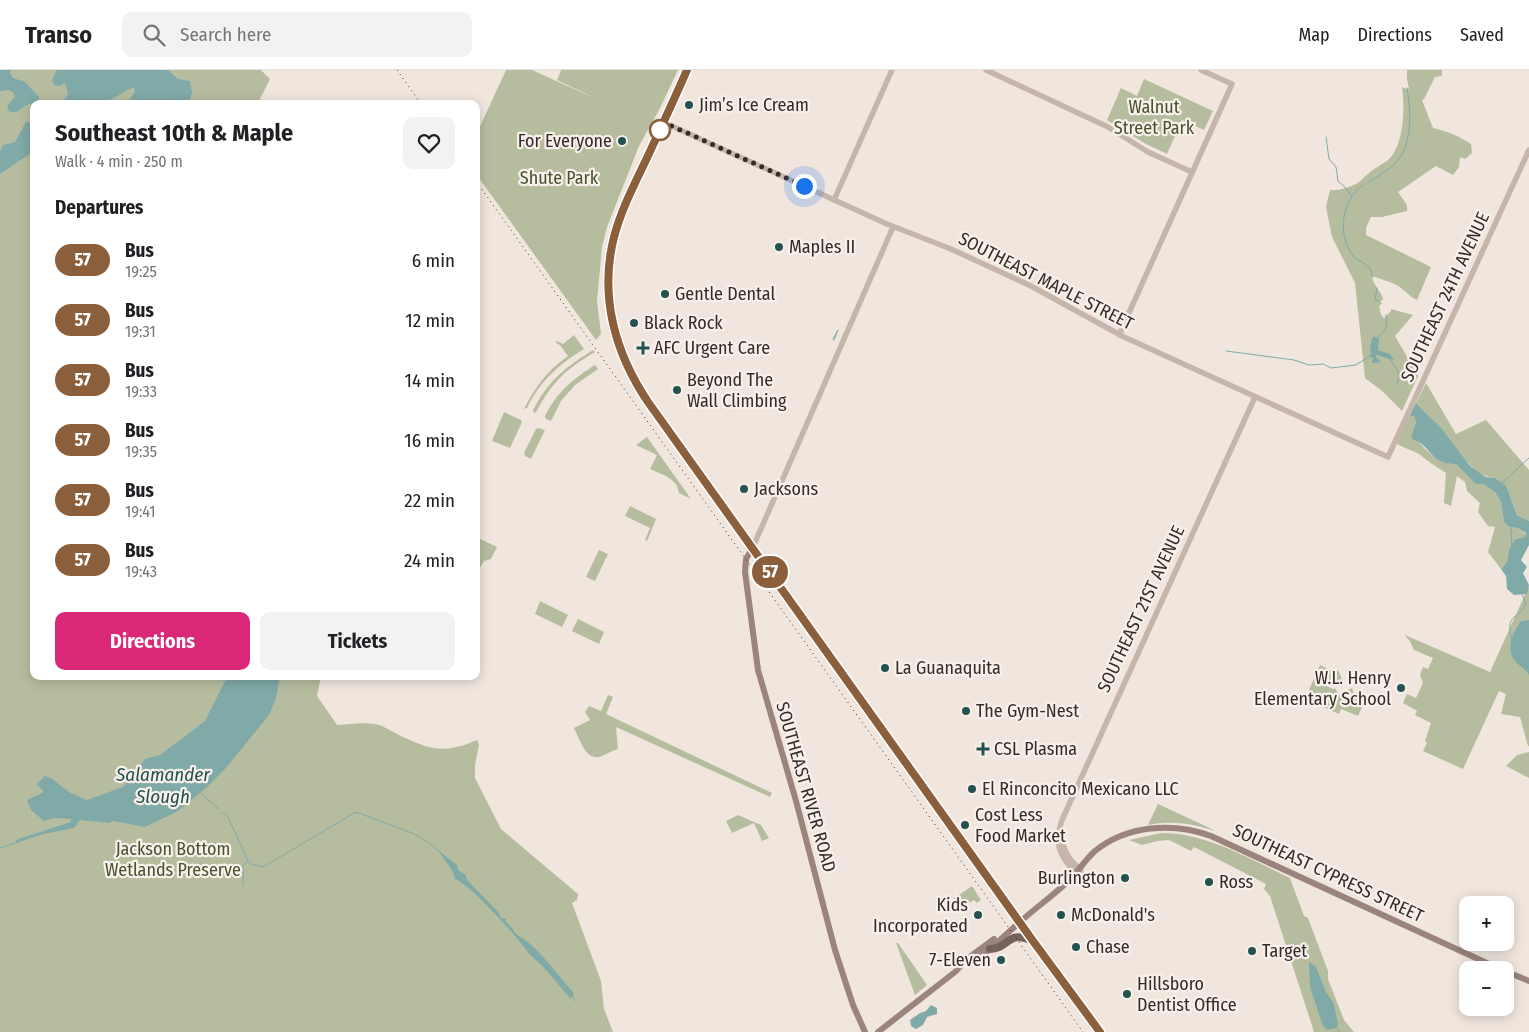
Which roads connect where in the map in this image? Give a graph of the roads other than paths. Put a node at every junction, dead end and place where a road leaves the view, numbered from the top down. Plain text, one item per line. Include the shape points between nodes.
1 (687, 70) edge
2 (892, 70) edge
3 (986, 70) edge
4 (1201, 70) edge
5 (663, 122) junction
6 (1529, 150) edge
7 (1192, 172) junction
8 (834, 200) junction
9 (893, 227) junction
10 (1119, 334) junction
11 (1255, 397) junction
12 (1388, 457) joint
13 (753, 547) junction
14 (1079, 870) junction
15 (1020, 922) junction
16 (1033, 941) junction
17 (990, 949) junction
18 (1482, 961) edge
19 (965, 962) junction
20 (1514, 975) edge
21 (1529, 981) edge
22 (865, 1032) edge
23 (878, 1032) edge
24 (1100, 1032) edge

1 - 5 main road
2 - 8 street
3 - 7 street via 1108,127 1148,152
4 - 7 street via 1232,84
5 - 8 street, SOUTHEAST MAPLE STREET
5 - 13 main road via 612,245 608,284 613,327 620,350 641,390
6 - 12 street, SOUTHEAST 24TH AVENUE
7 - 10 street
8 - 9 street, SOUTHEAST MAPLE STREET
9 - 10 street, SOUTHEAST MAPLE STREET via 1028,285
9 - 13 street
10 - 11 street, SOUTHEAST MAPLE STREET
11 - 12 street, SOUTHEAST MAPLE STREET
11 - 14 street, SOUTHEAST 21ST AVENUE via 1062,820 1058,843 1062,854
13 - 15 main road
13 - 22 main road, SOUTHEAST RIVER ROAD via 746,559 744,572 758,670 834,950
14 - 15 main road, SOUTHEAST CYPRESS STREET
14 - 18 main road, SOUTHEAST CYPRESS STREET via 1095,852 1132,831 1157,828 1196,831
15 - 16 main road
15 - 17 main road
15 - 19 main road
16 - 17 main road via 1015,937
16 - 24 main road
17 - 19 main road
19 - 23 main road
20 - 21 main road, SOUTHEAST CYPRESS STREET

